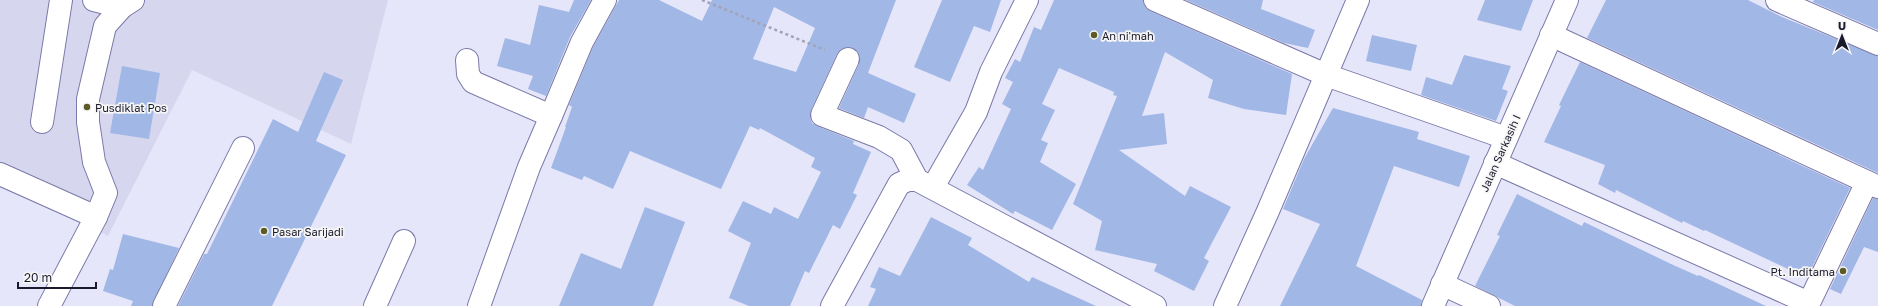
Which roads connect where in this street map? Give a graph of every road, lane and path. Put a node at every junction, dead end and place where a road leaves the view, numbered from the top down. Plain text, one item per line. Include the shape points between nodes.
1 (61, 0) edge
2 (94, 0) edge
3 (605, 0) edge
4 (702, 0) edge
5 (1027, 0) edge
6 (1155, 0) edge
7 (1358, 0) edge
8 (1567, 0) edge
9 (1777, 0) edge
10 (127, 4) edge
11 (1551, 35) junction
12 (1878, 44) edge
13 (848, 59) joint
14 (467, 60) dead end
15 (1326, 75) junction
16 (551, 116) junction
17 (42, 122) dead end
18 (1506, 138) junction
19 (243, 148) dead end
20 (1495, 163) junction
21 (0, 174) edge
22 (925, 183) junction
23 (1872, 185) edge
24 (96, 217) junction
25 (404, 241) dead end
26 (1442, 284) junction
27 (49, 306) edge
28 (164, 306) edge
29 (375, 306) edge
30 (479, 306) edge
31 (832, 306) edge
32 (1155, 306) edge
33 (1225, 306) edge
34 (1433, 306) edge
35 (1489, 306) edge

1 - 17 street
2 - 10 street
3 - 16 street via 582,42
4 - 13 path
5 - 22 street via 991,72 976,112
6 - 15 street
7 - 15 street
8 - 11 street, Jalan Sarkasih I
9 - 12 street
10 - 24 street via 104,26 88,99 88,122 94,162 106,193
11 - 18 street, Jalan Sarkasih I
11 - 23 street
13 - 22 street via 822,115 879,137 901,150
14 - 16 street via 468,74 473,82
15 - 18 street
15 - 33 street
16 - 30 street via 529,167
18 - 20 street, Jalan Sarkasih I
19 - 28 street
20 - 23 street via 1809,303
20 - 26 street, Jalan Sarkasih I
21 - 24 street
22 - 31 street via 908,180 899,184
22 - 32 street
24 - 27 street
25 - 29 street
26 - 34 street, Jalan Sarkasih I
26 - 35 street

